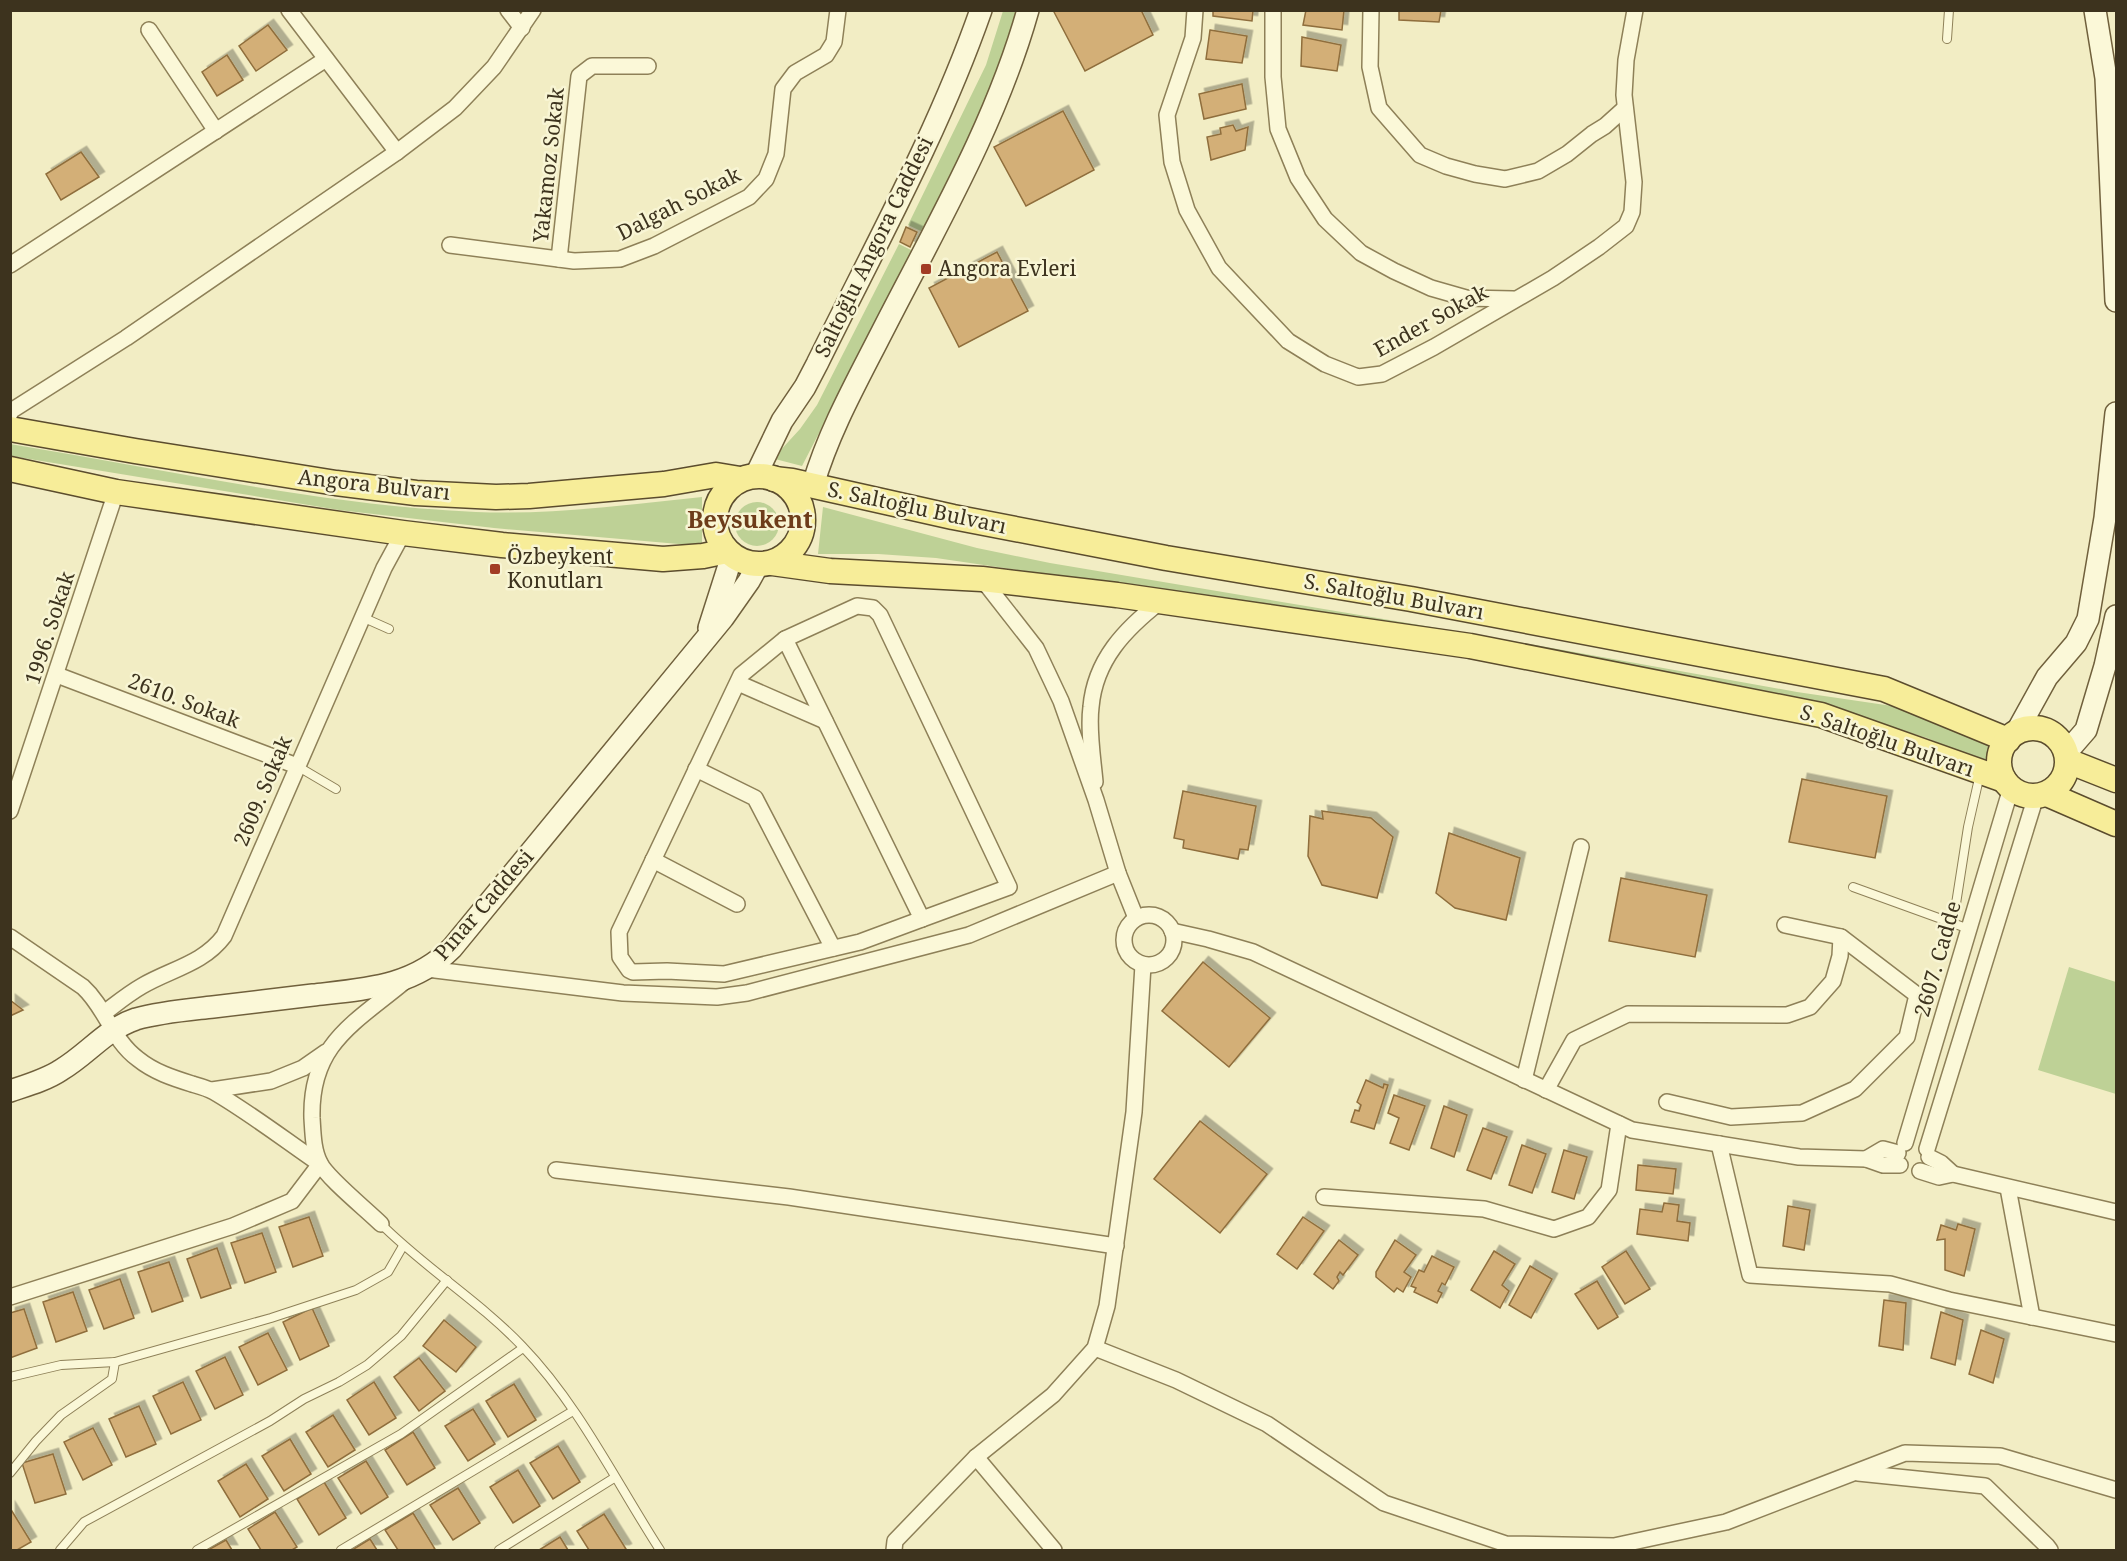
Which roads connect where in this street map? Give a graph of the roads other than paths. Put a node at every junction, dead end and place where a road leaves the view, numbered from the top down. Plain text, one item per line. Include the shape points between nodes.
1 (289, 10) edge
2 (508, 10) edge
3 (533, 10) edge
4 (838, 10) edge
5 (981, 10) edge
6 (1028, 10) edge
7 (1196, 10) edge
8 (1273, 10) edge
9 (1371, 10) edge
10 (1635, 10) edge
11 (1949, 10) edge
12 (2095, 10) edge
13 (522, 28) junction
14 (150, 30) dead end
15 (1947, 39) dead end
16 (326, 59) junction
17 (648, 66) dead end
18 (1625, 108) junction
19 (216, 131) junction
20 (397, 152) junction
21 (450, 245) dead end
22 (560, 259) junction
23 (10, 265) edge
24 (1515, 298) junction
25 (2116, 301) edge
26 (2116, 413) edge
27 (10, 414) edge
28 (10, 429) edge
29 (14, 476) edge
30 (756, 478) junction
31 (813, 485) junction
32 (116, 492) junction
33 (403, 533) junction
34 (730, 554) junction
35 (765, 564) junction
36 (982, 579) junction
37 (1161, 601) junction
38 (362, 617) junction
39 (389, 629) dead end
40 (2115, 630) edge
41 (706, 637) junction
42 (785, 639) junction
43 (57, 675) junction
44 (738, 682) junction
45 (825, 721) junction
46 (2012, 736) junction
47 (2067, 757) junction
48 (297, 766) junction
49 (696, 769) junction
50 (1980, 773) junction
51 (2116, 780) edge
52 (2007, 784) junction
53 (336, 789) dead end
54 (2042, 795) junction
55 (1096, 800) junction
56 (10, 811) edge
57 (2116, 824) edge
58 (1581, 847) dead end
59 (652, 860) junction
60 (1118, 873) junction
61 (1852, 887) dead end
62 (737, 904) dead end
63 (1136, 918) junction
64 (922, 919) junction
65 (1953, 923) junction
66 (1785, 925) dead end
67 (1969, 929) junction
68 (1172, 931) junction
69 (1993, 936) junction
70 (10, 937) edge
71 (1841, 937) junction
72 (833, 948) junction
73 (1143, 965) junction
74 (629, 970) junction
75 (418, 973) junction
76 (624, 993) junction
77 (108, 1022) junction
78 (326, 1052) junction
79 (1524, 1080) junction
80 (212, 1090) junction
81 (1546, 1090) junction
82 (10, 1091) edge
83 (1667, 1102) dead end
84 (1618, 1124) junction
85 (1719, 1144) junction
86 (1901, 1154) junction
87 (1928, 1154) junction
88 (320, 1164) junction
89 (556, 1170) dead end
90 (1920, 1171) junction
91 (1953, 1174) junction
92 (2008, 1188) junction
93 (1324, 1197) dead end
94 (2116, 1212) edge
95 (381, 1224) joint
96 (403, 1246) junction
97 (1116, 1246) junction
98 (447, 1280) junction
99 (10, 1297) edge
100 (2032, 1317) junction
101 (2116, 1334) edge
102 (524, 1348) junction
103 (1095, 1348) junction
104 (115, 1362) junction
105 (10, 1377) edge
106 (573, 1411) junction
107 (976, 1457) junction
108 (10, 1473) edge
109 (1853, 1473) junction
110 (614, 1478) junction
111 (2116, 1490) edge
112 (891, 1547) edge
113 (659, 1550) edge
114 (60, 1551) edge
115 (197, 1551) edge
116 (341, 1551) edge
117 (499, 1551) edge
118 (1054, 1551) edge
119 (2050, 1551) edge

1 - 16 street
2 - 13 street
3 - 13 street
4 - 22 street, Dalgah Sokak via 834,42 826,55 795,74 783,89 776,154 766,179 749,197 654,246 620,259
5 - 30 street, Saltoğlu Angora Caddesi via 935,123 817,364 782,420
6 - 31 street, Saltoğlu Angora Caddesi via 1007,74 972,156 842,410
7 - 24 street, Ender Sokak via 1193,38 1167,115 1173,162 1187,210 1219,268 1288,341 1325,364 1359,377 1382,374
8 - 24 street via 1278,129 1298,178 1325,219 1361,253 1431,288 1466,298
9 - 18 street via 1370,67 1379,108 1420,155 1446,166 1504,179 1538,171 1567,154
10 - 18 street, Ender Sokak via 1626,60
11 - 15 lane
12 - 25 street via 2110,138
13 - 20 street via 494,67 455,108
14 - 19 street
16 - 19 street
16 - 20 street
17 - 22 street, Yakamoz Sokak via 592,66 579,76
18 - 24 street, Ender Sokak via 1634,182 1632,212 1626,226 1553,278
19 - 23 street
20 - 27 street
21 - 22 street, Dalgah Sokak
26 - 46 street via 2105,518 2088,619 2076,643 2047,678
28 - 30 main road, Angora Bulvarı via 416,493 529,496 716,475
29 - 32 main road, Angora Bulvarı
30 - 31 main road, S. Saltoğlu Bulvarı
30 - 34 main road via 723,494 714,513 716,534
30 - 35 main road via 785,485 802,509 803,524 795,546
31 - 46 main road, S. Saltoğlu Bulvarı via 1155,556 1410,599 1884,688
32 - 33 main road, Angora Bulvarı
32 - 43 street, 1996. Sokak
33 - 34 main road, Angora Bulvarı via 663,559
33 - 38 street, 2609. Sokak
34 - 35 main road via 741,561
34 - 41 street, Pınar Caddesi
35 - 36 main road, S. Saltoğlu Bulvarı
35 - 41 street, Pınar Caddesi
36 - 37 main road, S. Saltoğlu Bulvarı
36 - 55 street via 1036,648 1061,701
37 - 50 main road, S. Saltoğlu Bulvarı via 1470,646 1821,715
37 - 55 street via 1112,648 1097,676 1090,708
38 - 39 lane
38 - 48 street, 2609. Sokak
40 - 47 street via 2086,730
41 - 75 street, Pınar Caddesi via 452,948
42 - 44 street via 741,675
42 - 45 street
42 - 64 street via 857,606 873,608 880,615 1008,887
43 - 48 street, 2610. Sokak
43 - 56 street, 1996. Sokak
44 - 45 street
44 - 49 street
45 - 64 street
46 - 47 main road, S. Saltoğlu Bulvarı via 2027,729 2049,732 2058,739
46 - 52 main road, S. Saltoğlu Bulvarı via 1999,759
47 - 51 main road, S. Saltoğlu Bulvarı
47 - 54 main road via 2062,780
48 - 53 lane
48 - 77 street, 2609. Sokak via 224,936 196,961 140,987
49 - 59 street
49 - 72 street via 755,798
50 - 52 main road, S. Saltoğlu Bulvarı
50 - 65 lane
52 - 54 main road, S. Saltoğlu Bulvarı via 2018,793
52 - 67 street, 2607. Cadde
54 - 57 main road, S. Saltoğlu Bulvarı
54 - 69 street
55 - 60 street
58 - 79 street
59 - 62 street
59 - 74 street via 619,932 620,957
60 - 63 street
60 - 76 street via 969,935 780,986 717,997
61 - 65 lane
63 - 68 street via 1153,915
63 - 73 street via 1125,931 1125,948 1129,956
64 - 72 street
65 - 67 lane
66 - 71 street
67 - 69 street
67 - 86 street, 2607. Cadde
68 - 73 street via 1173,946 1166,960
68 - 79 street via 1253,952
69 - 87 street
70 - 77 street via 83,987 99,1004
71 - 81 street via 1833,981 1810,1007 1786,1015 1628,1014 1574,1040
71 - 83 street via 1917,995 1907,1037 1855,1089 1802,1113 1731,1118
72 - 74 street via 724,974
73 - 97 street via 1134,1112
74 - 76 street
75 - 76 street
75 - 77 street, Pınar Caddesi via 373,988
75 - 78 street via 349,1027
77 - 80 street via 121,1044 138,1060 166,1075
77 - 82 street, Pınar Caddesi via 61,1071
78 - 80 street via 303,1068 271,1081
78 - 88 street via 316,1076 312,1104 313,1137
79 - 81 street
80 - 88 street
81 - 84 street
84 - 85 street via 1632,1130
84 - 93 street via 1609,1190 1588,1216 1554,1229 1485,1209
85 - 86 street via 1799,1157 1866,1159 1883,1149
85 - 100 street via 1750,1275 1890,1284
86 - 87 street via 1910,1141 1920,1142
86 - 90 street via 1911,1172
87 - 90 street
87 - 91 street
88 - 95 street
88 - 99 street via 292,1201 282,1206 233,1226
89 - 97 street via 789,1197
90 - 91 street via 1939,1177
91 - 92 street
92 - 94 street
92 - 100 street
95 - 96 lane
96 - 98 lane
96 - 104 lane via 388,1272 356,1290
97 - 103 street via 1107,1306
98 - 102 lane
98 - 114 lane via 401,1336 368,1365 84,1522
100 - 101 street
102 - 106 lane
102 - 115 lane via 401,1434
103 - 107 street via 1053,1395
103 - 109 street via 1176,1380 1267,1424 1384,1503 1506,1544 1614,1546 1726,1522
104 - 105 lane via 61,1365
104 - 108 lane via 112,1379 61,1415
106 - 110 lane
106 - 116 lane
107 - 112 street
107 - 118 street
109 - 111 street via 1905,1453 2000,1456
109 - 119 street via 1985,1486
110 - 113 lane
110 - 117 lane

